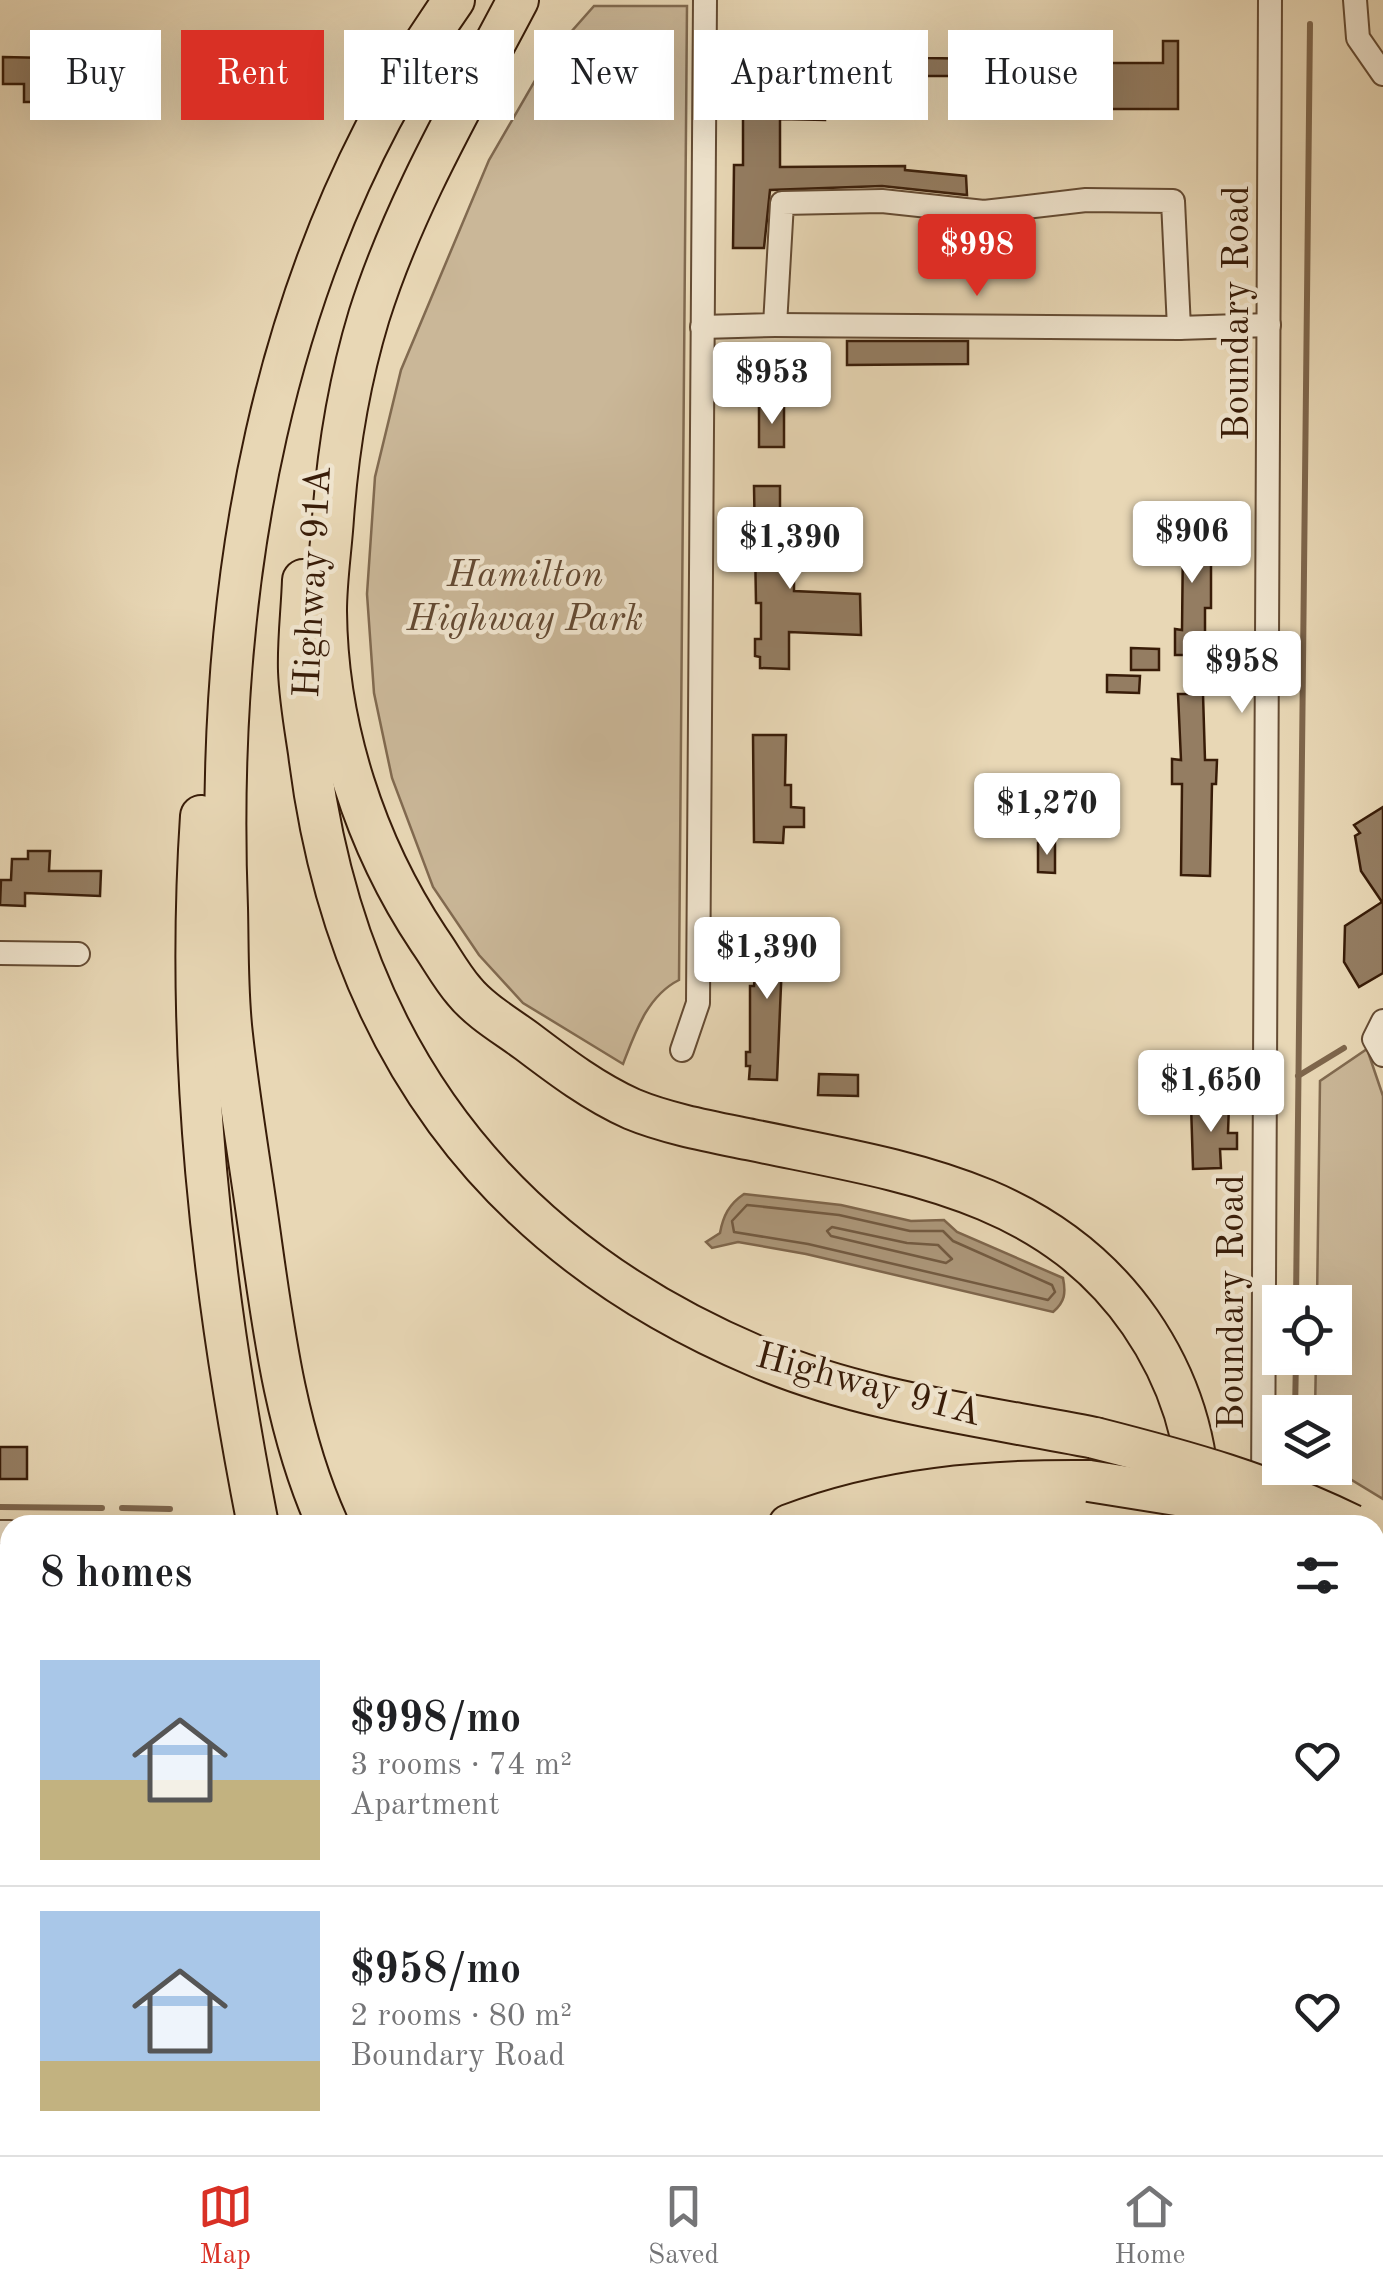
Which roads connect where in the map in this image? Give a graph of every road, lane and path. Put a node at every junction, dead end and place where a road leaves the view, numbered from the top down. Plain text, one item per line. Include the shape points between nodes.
1 (454, 0) edge
2 (506, 0) edge
3 (518, 0) edge
4 (705, 0) edge
5 (1270, 0) edge
6 (1354, 0) edge
7 (1383, 74) edge
8 (776, 325) junction
9 (1269, 325) junction
10 (702, 327) junction
11 (1179, 328) junction
12 (240, 587) junction
13 (0, 953) edge
14 (78, 954) dead end
15 (1383, 1021) edge
16 (682, 1050) dead end
17 (1383, 1055) edge
18 (1087, 1496) junction
19 (256, 1515) edge
20 (324, 1515) edge
21 (815, 1515) edge
22 (977, 1515) edge
23 (1153, 1515) edge
24 (1199, 1515) edge
25 (1257, 1515) edge
26 (1262, 1515) edge
27 (1331, 1515) edge

1 - 12 highway, Highway 91A via 378,120 298,307 262,450
2 - 27 highway, Highway 91A, bridge via 414,149 363,262 308,482 299,671 317,822 344,925 374,998 436,1108 503,1188 579,1257 662,1312 760,1358 856,1389 1220,1470
3 - 24 highway via 388,261 351,384 336,473 326,611 346,758 368,828 398,894 466,994 574,1077 634,1110 928,1177 1030,1218 1080,1252 1114,1286 1170,1374 1194,1438
4 - 10 street
5 - 9 street, Boundary Road
6 - 7 street via 1358,38
8 - 10 street
8 - 11 street
8 - 11 street via 782,203 882,201 984,212 1086,200 1172,201
9 - 11 street
9 - 26 street, Boundary Road
10 - 16 street via 698,1003
12 - 19 highway via 216,647 204,764 196,1032 207,1208
12 - 20 highway, Highway 91A via 223,809 231,1032 279,1366
13 - 14 street
15 - 17 street via 1374,1038
18 - 21 highway via 1005,1480 911,1491
18 - 22 highway
18 - 23 highway
18 - 25 highway, bridge via 1208,1500

